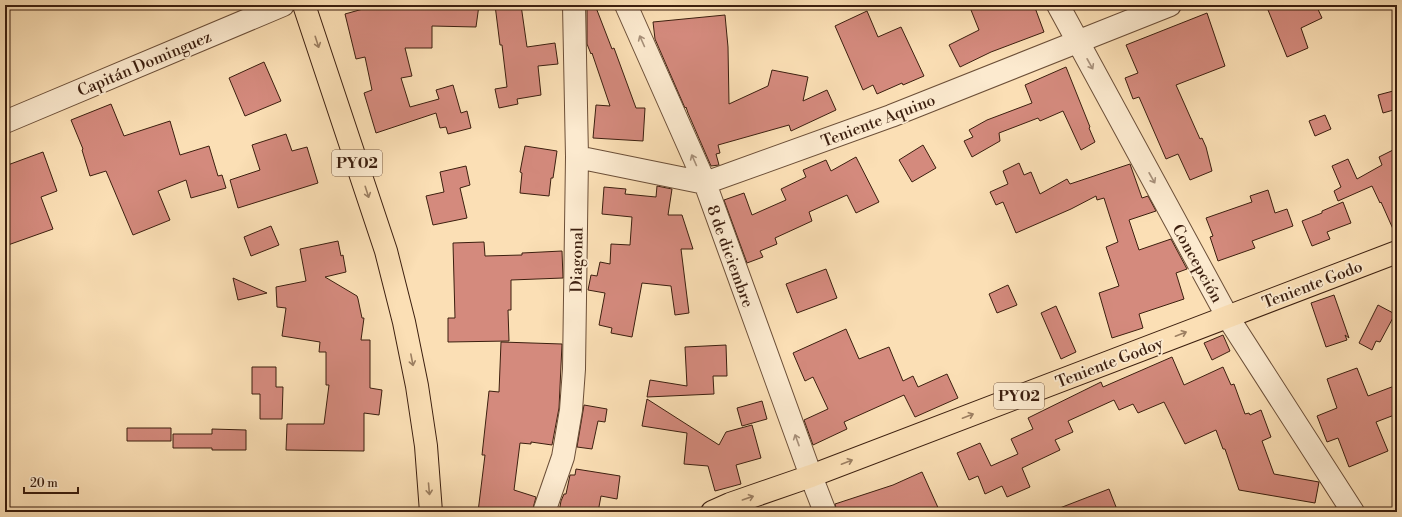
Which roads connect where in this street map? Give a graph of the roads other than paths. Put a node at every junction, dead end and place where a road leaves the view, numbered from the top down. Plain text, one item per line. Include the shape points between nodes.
1 (283, 5) edge
2 (304, 5) edge
3 (574, 5) edge
4 (626, 5) edge
5 (1058, 5) edge
6 (1170, 5) edge
7 (1078, 42) junction
8 (5, 122) edge
9 (578, 157) junction
10 (705, 183) junction
11 (1397, 252) edge
12 (1228, 316) junction
13 (811, 476) junction
14 (431, 512) edge
15 (544, 512) edge
16 (712, 512) edge
17 (825, 512) edge
18 (1353, 512) edge

1 - 8 street, Capitán Dominguez
2 -> 14 main road, PY02 via 386,251 404,322 426,446
3 - 9 street, Diagonal
10 -> 4 street, 8 de diciembre
5 - 7 street, Concepción
6 - 7 street, Teniente Aquino
7 - 10 street, Teniente Aquino via 891,116
7 -> 12 street, Concepción
9 - 10 street
9 - 15 street, Diagonal via 571,410 562,458
13 -> 10 street, 8 de diciembre
11 - 12 main road, Teniente Godo / PY02
13 -> 12 main road, Teniente Godoy / PY02
12 - 18 street, Concepción
16 -> 13 main road, PY02
13 - 17 street, 8 de diciembre

